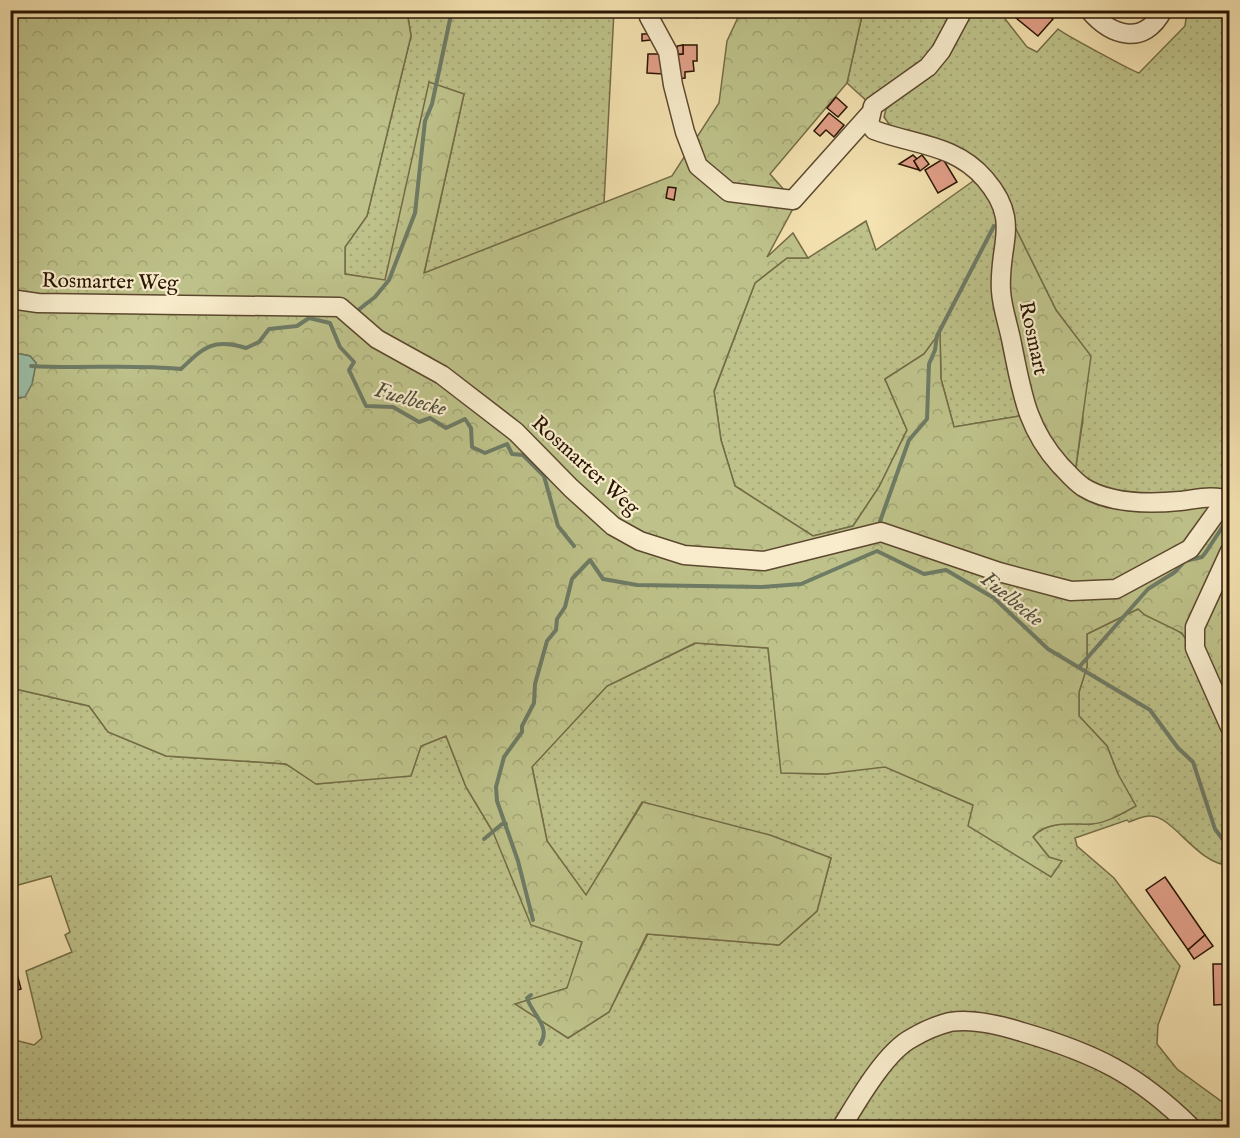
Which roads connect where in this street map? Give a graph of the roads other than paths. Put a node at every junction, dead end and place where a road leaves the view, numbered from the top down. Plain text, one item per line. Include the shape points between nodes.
1 (963, 10) edge
2 (1089, 10) edge
3 (1163, 10) edge
4 (649, 17) dead end
5 (869, 115) junction
6 (10, 299) edge
7 (1228, 500) edge
8 (1230, 551) edge
9 (1230, 727) edge
10 (842, 1128) edge
11 (1192, 1128) edge

1 - 5 street via 928,68 873,106
2 - 3 street via 1101,25 1127,35 1145,30
4 - 5 street via 668,52 685,132 698,166 729,192 793,200
5 - 7 street, Rosmart via 874,130 943,148 958,157 984,178 1004,208 1008,224 1001,290 1027,415 1038,438 1072,478 1083,487 1128,501 1210,497
6 - 7 street, Rosmarter Weg via 38,303 340,307 377,339 442,375 516,432 613,526 640,541 684,555 764,561 882,532 999,572 1071,591 1116,589 1190,549
8 - 9 street via 1195,627 1195,648
10 - 11 street via 873,1077 910,1039 950,1022 1002,1026 1103,1059 1160,1098

